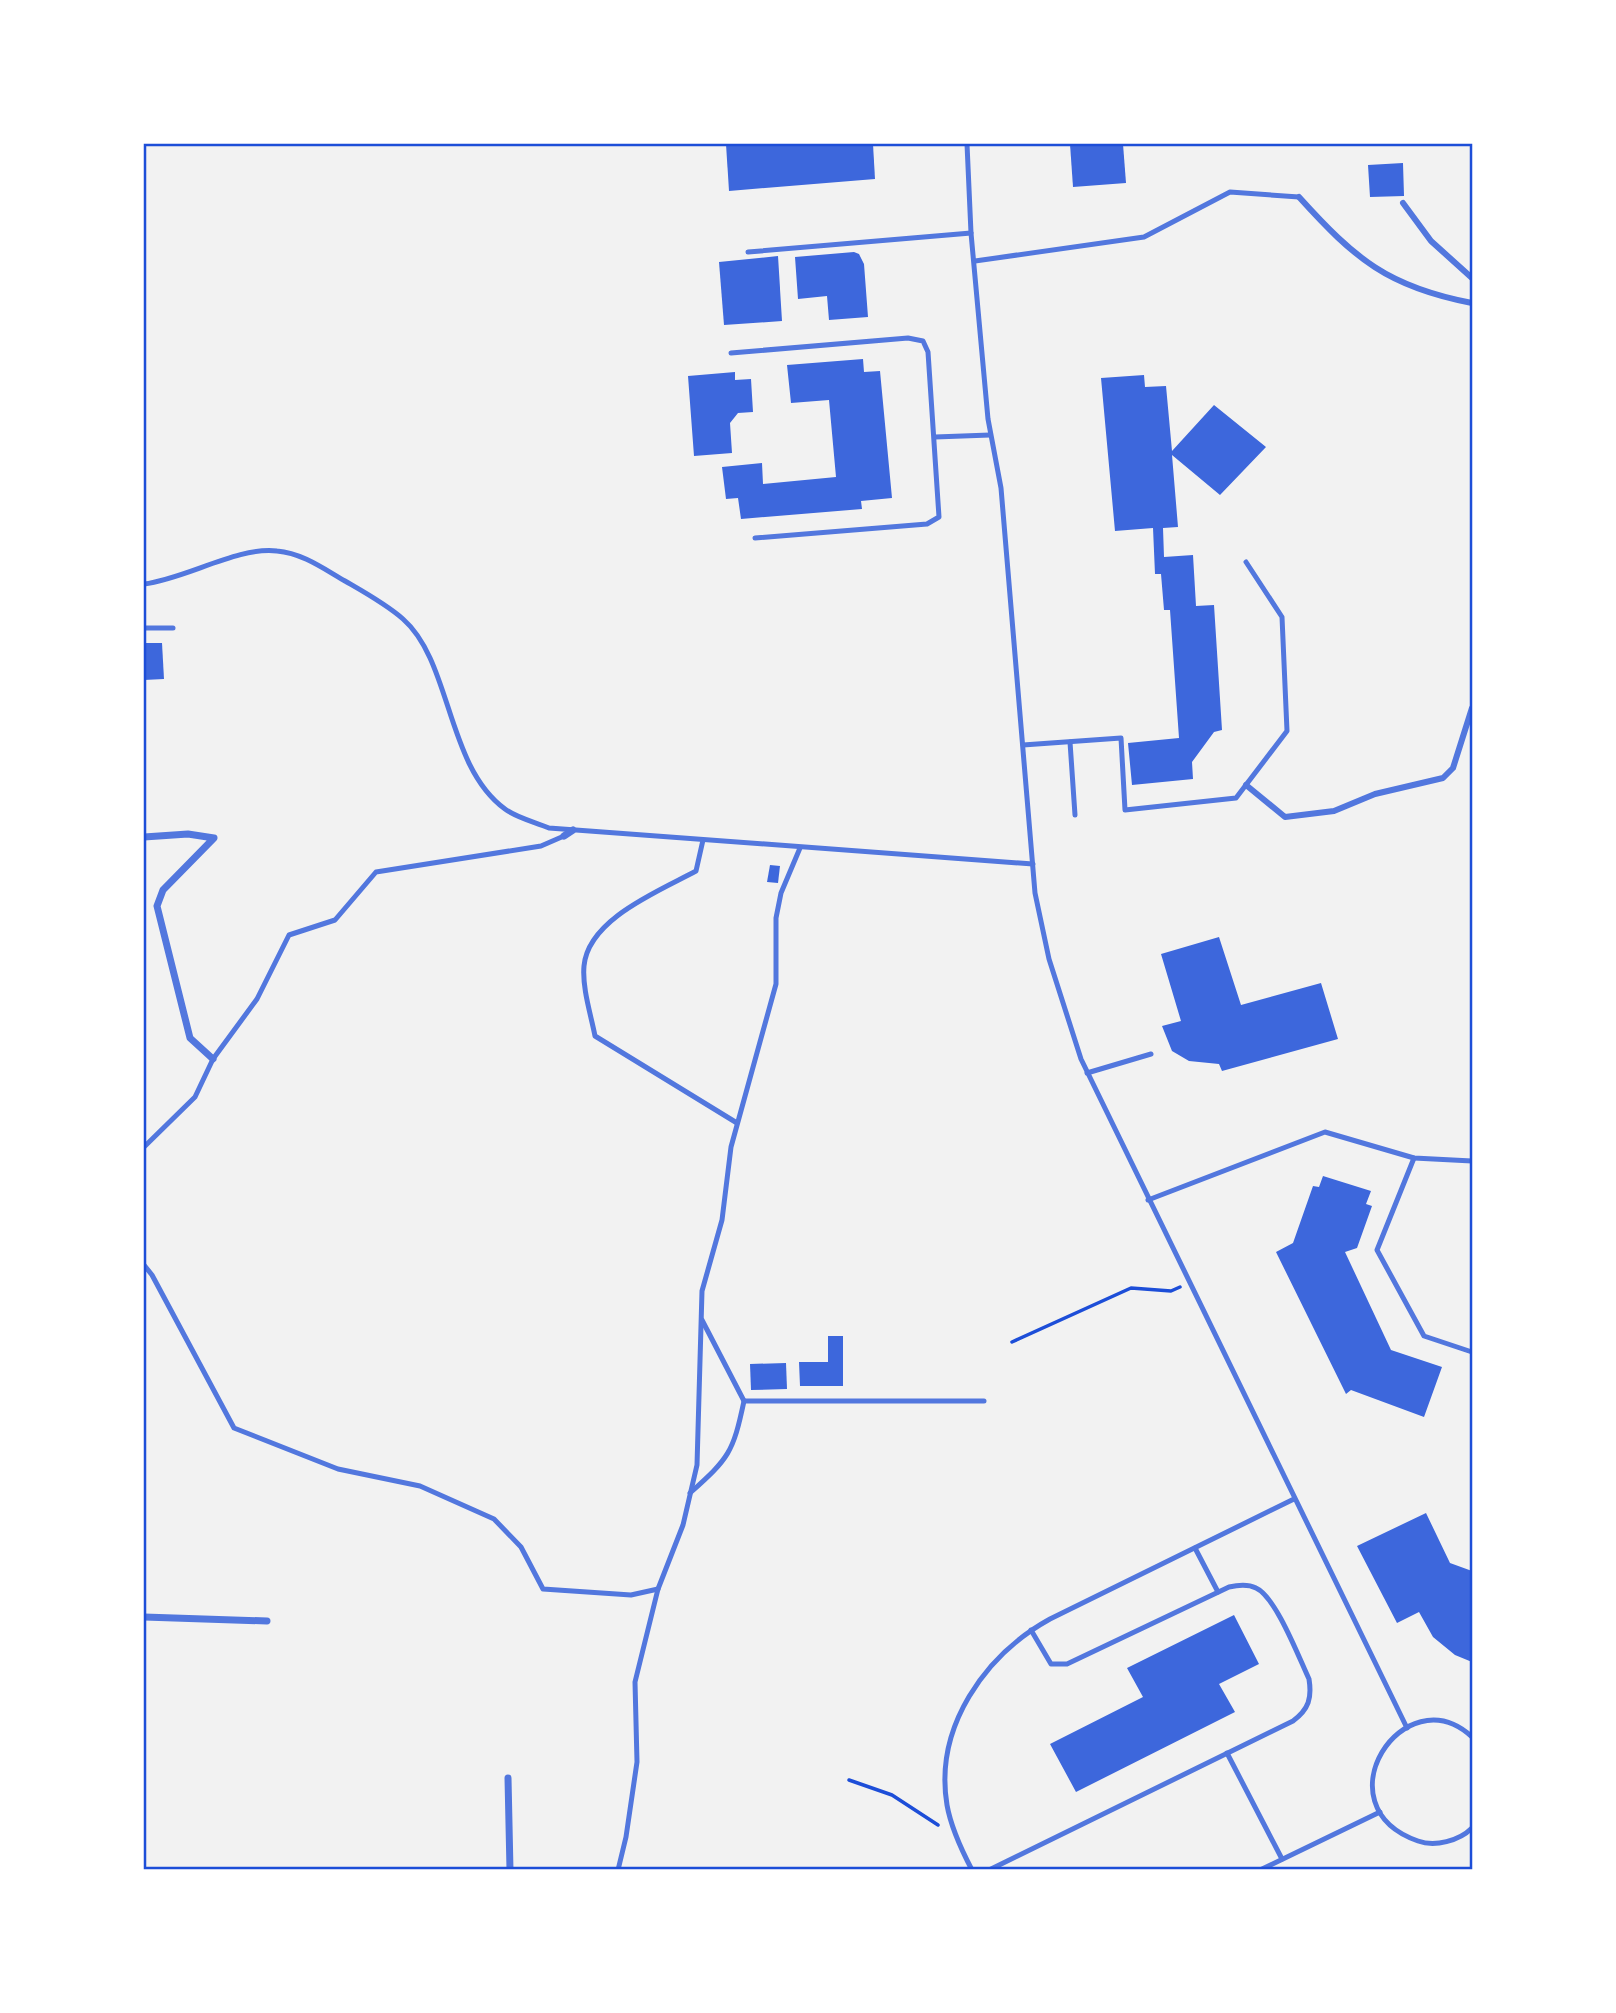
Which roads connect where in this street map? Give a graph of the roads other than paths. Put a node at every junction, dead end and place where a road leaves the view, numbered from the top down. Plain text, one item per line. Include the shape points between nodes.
1 (967, 144) edge
2 (1299, 197) joint
3 (1403, 204) dead end
4 (971, 233) junction
5 (748, 252) dead end
6 (975, 261) junction
7 (1472, 278) edge
8 (1472, 303) edge
9 (731, 353) dead end
10 (990, 435) junction
11 (935, 437) junction
12 (755, 538) dead end
13 (1246, 562) dead end
14 (144, 584) edge
15 (144, 628) edge
16 (173, 628) dead end
17 (1472, 708) edge
18 (1070, 742) junction
19 (1023, 745) junction
20 (1246, 785) junction
21 (1075, 815) dead end
22 (573, 830) junction
23 (564, 836) joint
24 (144, 837) edge
25 (704, 840) junction
26 (800, 848) junction
27 (1033, 864) junction
28 (1151, 1054) dead end
29 (213, 1059) junction
30 (1087, 1073) junction
31 (737, 1123) junction
32 (144, 1147) edge
33 (1414, 1158) junction
34 (1472, 1161) edge
35 (1148, 1200) junction
36 (144, 1265) edge
37 (701, 1318) junction
38 (1472, 1352) edge
39 (744, 1401) junction
40 (984, 1401) dead end
41 (690, 1493) junction
42 (1294, 1499) junction
43 (1195, 1548) junction
44 (658, 1589) junction
45 (1218, 1592) junction
46 (144, 1617) edge
47 (267, 1621) dead end
48 (1031, 1630) junction
49 (1407, 1728) junction
50 (1472, 1737) edge
51 (1227, 1753) junction
52 (508, 1778) dead end
53 (1380, 1812) junction
54 (1472, 1828) edge
55 (1282, 1859) junction
56 (510, 1870) edge
57 (618, 1870) edge
58 (972, 1870) edge
59 (989, 1870) edge
60 (1260, 1870) edge

1 - 4 lane
2 - 6 lane via 1230,192 1144,237
2 - 8 street via 1371,268 1442,297
3 - 7 street via 1431,240
4 - 5 lane
4 - 6 lane
6 - 10 lane
9 - 11 lane via 908,338 923,341 928,352
10 - 11 lane
10 - 19 lane via 1001,488
11 - 12 lane via 940,510 934,523
13 - 20 lane via 1282,617 1287,731
14 - 22 lane via 242,555 276,550 308,559 404,620 428,656 474,775 505,809 549,828
15 - 16 lane
17 - 20 street via 1453,768 1435,781 1375,794 1334,811 1285,817
18 - 19 lane
18 - 20 lane via 1121,738 1125,810 1229,800
18 - 21 lane
19 - 27 lane
22 - 23 street
22 - 25 lane
23 - 29 lane via 528,848 376,872 335,920 289,935 257,999
24 - 29 street via 188,834 214,838 163,890 157,906 190,1038
25 - 26 lane
25 - 31 lane via 696,871 618,914 587,947 583,969 595,1036
26 - 27 lane
26 - 31 lane via 781,892 776,918 776,984
27 - 30 lane via 1049,959
28 - 30 lane
29 - 32 lane via 195,1097
30 - 35 lane
31 - 37 lane via 722,1220 702,1291
33 - 34 lane
33 - 35 lane via 1325,1132
33 - 38 lane via 1377,1250 1424,1336
35 - 42 lane
36 - 44 lane via 234,1428 338,1469 420,1486 494,1519 521,1547 543,1589 631,1594
37 - 39 lane
37 - 41 lane via 697,1465
39 - 40 lane
39 - 41 lane via 735,1443 720,1466
41 - 44 lane
42 - 43 lane
42 - 49 lane
43 - 45 lane
43 - 48 lane
44 - 57 lane via 635,1682 637,1762
45 - 48 lane via 1067,1664 1051,1664
45 - 51 lane via 1247,1585 1265,1594 1309,1679 1311,1692 1303,1714
46 - 47 street
48 - 58 lane via 999,1655 970,1696 947,1753 947,1805 956,1839
49 - 50 lane via 1442,1721
49 - 53 lane via 1380,1750 1372,1773 1373,1797
51 - 55 lane
51 - 59 lane
52 - 56 street
53 - 54 lane via 1401,1835 1424,1843 1448,1842
53 - 55 lane
55 - 60 lane

